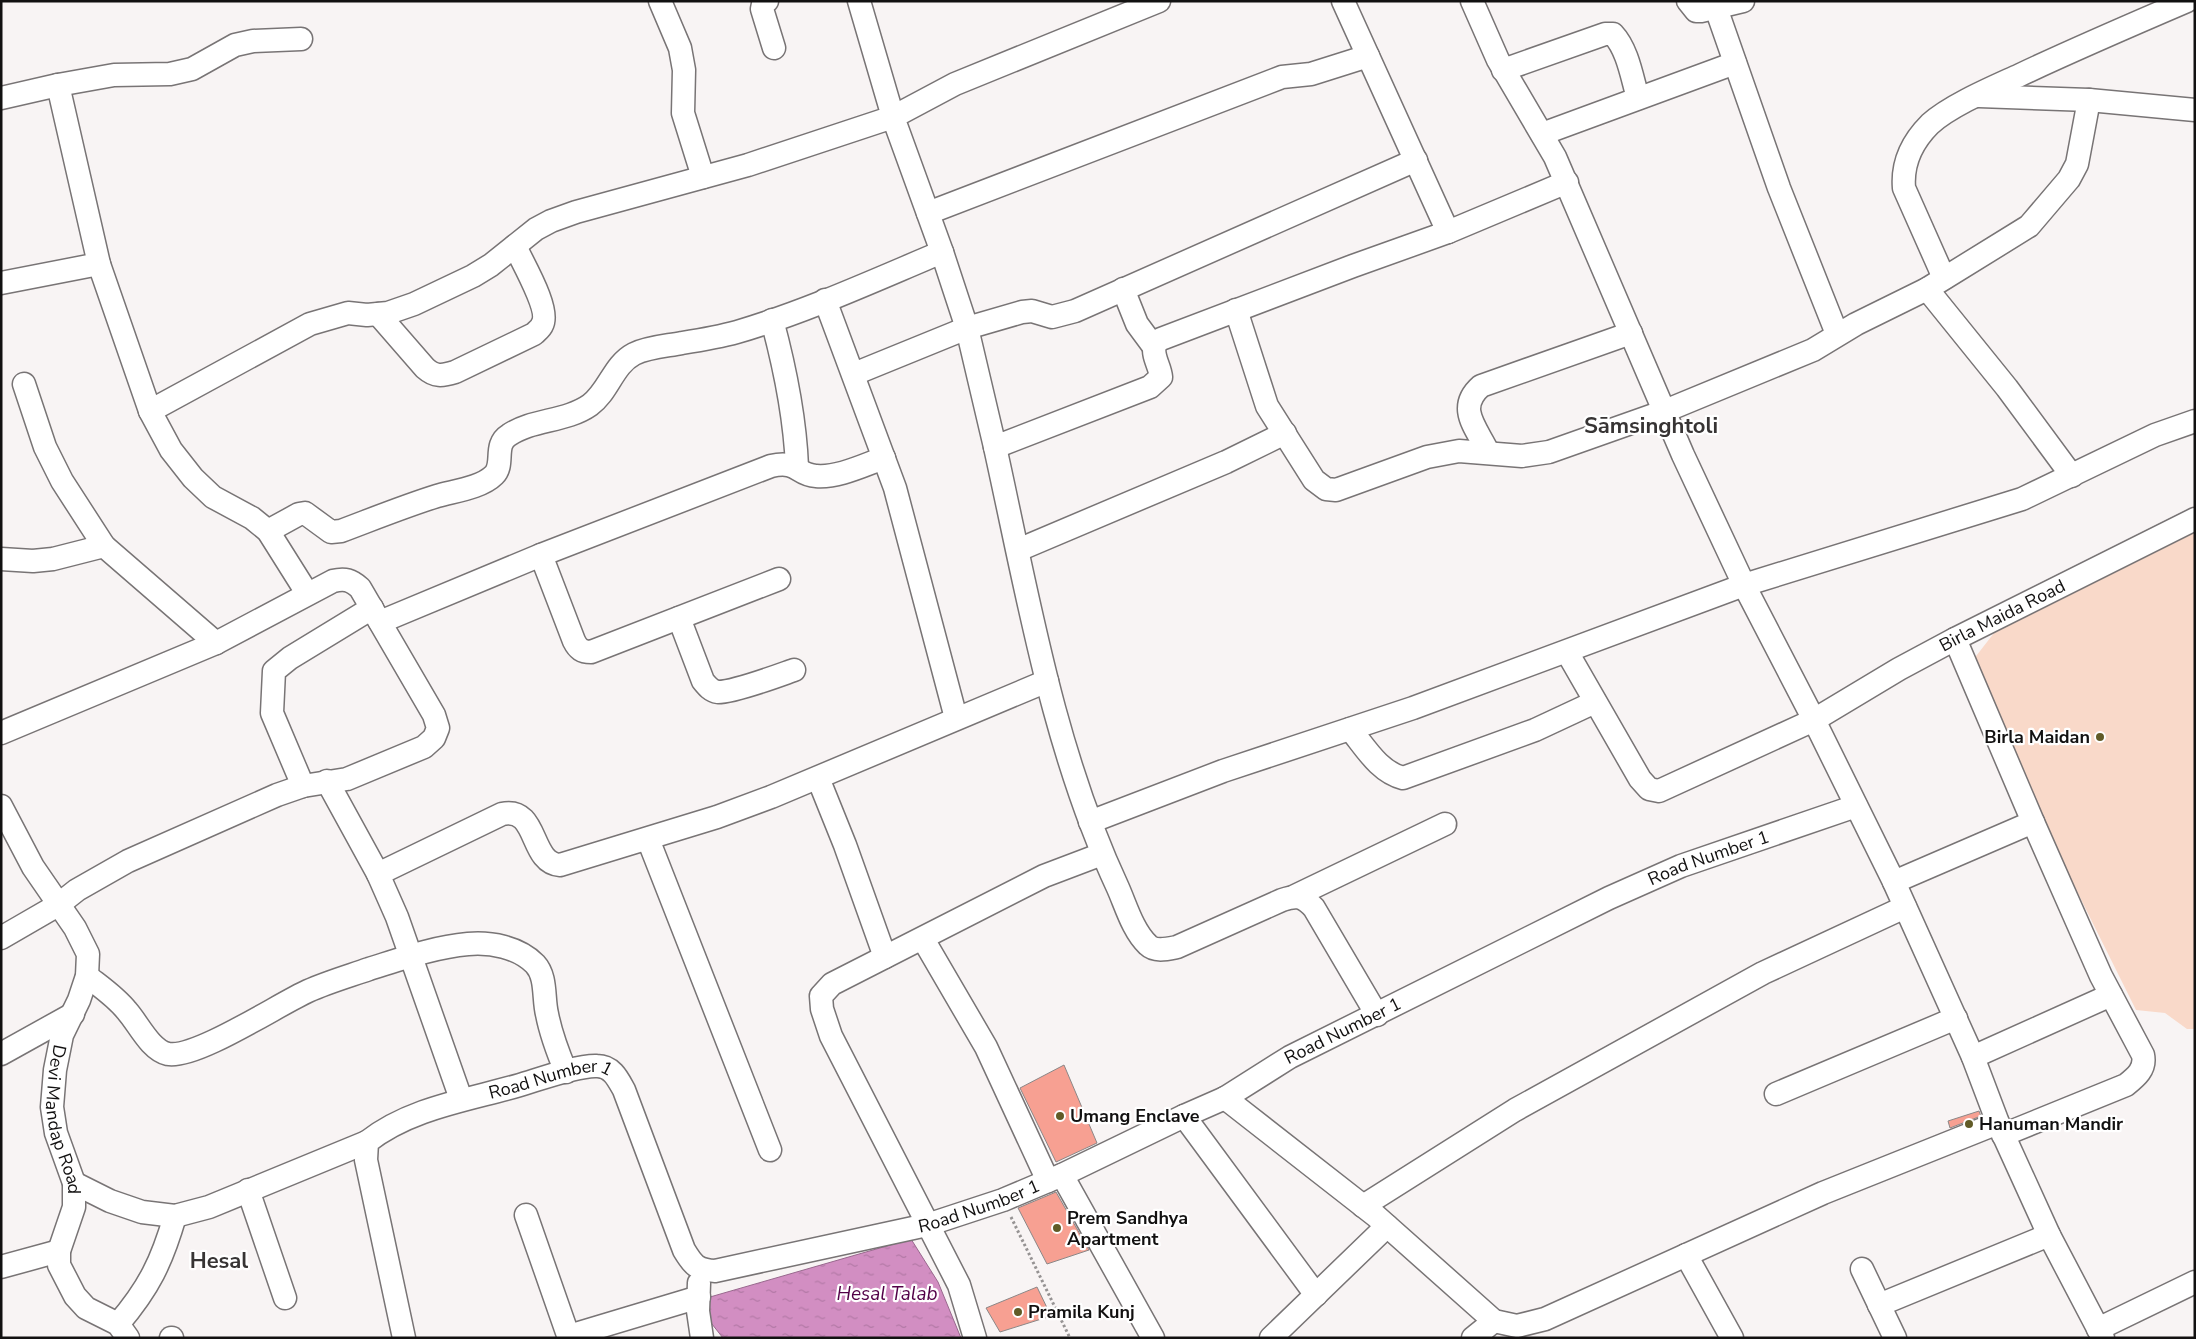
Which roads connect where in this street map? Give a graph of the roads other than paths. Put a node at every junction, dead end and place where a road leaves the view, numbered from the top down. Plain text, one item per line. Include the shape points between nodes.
1 (660, 1) edge
2 (767, 1) edge
3 (859, 1) edge
4 (1159, 1) edge
5 (1343, 1) edge
6 (1472, 1) edge
7 (1688, 1) edge
8 (1743, 1) edge
9 (2187, 1) edge
10 (1716, 8) junction
11 (301, 39) dead end
12 (774, 48) dead end
13 (1368, 56) junction
14 (1735, 63) junction
15 (1503, 70) junction
16 (58, 84) junction
17 (1975, 96) junction
18 (1, 98) edge
19 (1638, 98) junction
20 (2089, 100) junction
21 (2195, 110) edge
22 (893, 117) junction
23 (1542, 134) junction
24 (1416, 160) junction
25 (703, 177) junction
26 (1567, 182) junction
27 (928, 213) junction
28 (1448, 232) junction
29 (515, 246) junction
30 (942, 252) junction
31 (99, 264) junction
32 (1, 282) edge
33 (1936, 284) junction
34 (1123, 289) junction
35 (825, 300) junction
36 (1236, 310) junction
37 (378, 314) junction
38 (772, 320) junction
39 (967, 328) junction
40 (1631, 333) junction
41 (1837, 334) junction
42 (1154, 347) junction
43 (854, 374) junction
44 (24, 384) dead end
45 (150, 411) junction
46 (1664, 411) junction
47 (2195, 421) edge
48 (1285, 433) junction
49 (995, 447) junction
50 (1488, 452) junction
51 (884, 458) junction
52 (797, 467) junction
53 (2072, 476) junction
54 (2195, 518) edge
55 (268, 530) junction
56 (104, 546) junction
57 (1018, 550) junction
58 (541, 555) junction
59 (1, 559) edge
60 (779, 579) dead end
61 (1744, 585) junction
62 (308, 594) junction
63 (376, 615) junction
64 (679, 618) junction
65 (1955, 638) junction
66 (216, 643) junction
67 (1567, 652) junction
68 (794, 670) dead end
69 (1046, 682) junction
70 (1595, 702) junction
71 (956, 718) junction
72 (1814, 720) junction
73 (1350, 729) junction
74 (1, 733) edge
75 (818, 778) junction
76 (327, 781) junction
77 (303, 786) junction
78 (1, 806) edge
79 (1856, 806) junction
80 (1090, 822) junction
81 (2033, 822) junction
82 (1445, 824) dead end
83 (648, 839) junction
84 (1102, 854) junction
85 (378, 874) junction
86 (1894, 882) junction
87 (1295, 896) junction
88 (58, 905) junction
89 (1905, 907) junction
90 (1, 938) edge
91 (923, 939) junction
92 (409, 956) junction
93 (885, 957) junction
94 (87, 976) junction
95 (2111, 996) junction
96 (72, 1014) junction
97 (1378, 1014) junction
98 (1956, 1018) junction
99 (1, 1054) edge
100 (1973, 1057) junction
101 (566, 1072) junction
102 (1776, 1094) dead end
103 (1225, 1098) junction
104 (461, 1099) junction
105 (1184, 1116) junction
106 (2001, 1129) junction
107 (367, 1142) junction
108 (770, 1150) dead end
109 (1055, 1178) junction
110 (74, 1183) junction
111 (248, 1190) junction
112 (1363, 1206) junction
113 (526, 1215) dead end
114 (175, 1216) junction
115 (927, 1225) junction
116 (1387, 1226) junction
117 (2049, 1235) junction
118 (59, 1251) junction
119 (1686, 1255) junction
120 (1, 1267) edge
121 (1862, 1269) dead end
122 (700, 1270) junction
123 (2195, 1282) edge
124 (1316, 1295) junction
125 (699, 1297) junction
126 (285, 1298) dead end
127 (1879, 1305) junction
128 (1494, 1321) junction
129 (123, 1331) edge
130 (2101, 1333) edge
131 (569, 1337) edge
132 (404, 1338) edge
133 (702, 1338) edge
134 (975, 1338) edge
135 (1153, 1338) edge
136 (1272, 1338) edge
137 (1473, 1338) edge
138 (1732, 1338) edge
139 (1894, 1338) edge

1 - 25 street via 680,48 684,70 683,113
2 - 12 street via 762,9
3 - 22 street
4 - 22 street via 955,84
5 - 13 street
6 - 15 street
7 - 10 street via 1696,10
8 - 10 street
9 - 17 street
10 - 14 street
11 - 16 street via 235,45 192,68 170,74 114,75
13 - 24 street
13 - 27 street via 1311,74 1282,77
14 - 19 street
14 - 41 street via 1779,188
15 - 19 street via 1613,34 1623,50
15 - 23 street
16 - 18 street
16 - 31 street
17 - 20 street
17 - 33 street via 1924,131 1912,147 1902,175
19 - 23 street
20 - 21 street
20 - 33 street via 2077,164 2069,179 2029,226
22 - 25 street
22 - 27 street
23 - 26 street
24 - 28 street
24 - 34 street
25 - 29 street via 576,212 543,225
26 - 28 street
26 - 40 street
27 - 30 street
28 - 36 street
29 - 37 street via 473,276 414,304
29 - 37 street via 542,303 543,324 534,334 443,376 432,374 425,368
30 - 35 street
30 - 39 street
31 - 32 street
31 - 45 street
33 - 41 street
33 - 53 street
34 - 39 street via 1062,315 1052,317 1032,311 1022,312
34 - 42 street via 1137,324
35 - 38 street
35 - 43 street
36 - 42 street via 1162,340
36 - 48 street via 1267,406
37 - 45 street via 348,313 310,324
38 - 52 street via 789,393
38 - 55 street via 707,340 635,354 623,362 604,393 590,404 558,419 507,435 500,444 495,474 484,482 341,531 331,532 305,513
39 - 43 street
39 - 49 street
40 - 46 street
40 - 50 street via 1481,386 1472,393 1467,403 1469,414
41 - 46 street via 1812,350
42 - 49 street via 1161,377 1150,388
43 - 51 street
44 - 56 street via 45,447 62,481
45 - 55 street via 171,450 193,478 213,497
46 - 50 street via 1549,452 1522,456
46 - 61 street
47 - 53 street via 2155,435
48 - 50 street via 1314,480 1326,489 1336,490 1427,457 1459,451
48 - 57 street via 1226,462
49 - 57 street
51 - 52 street via 824,477 813,476
51 - 71 street via 921,580
52 - 58 street via 784,464 764,469
53 - 61 street via 2022,499
54 - 65 street, Birla Maida Road
55 - 62 street
56 - 59 street via 53,559
56 - 66 street
57 - 69 street
58 - 63 street
58 - 64 street via 574,641 584,652
60 - 64 street
61 - 67 street
61 - 72 street
62 - 63 street via 332,581 352,581
62 - 66 street
63 - 76 street via 434,715 438,728 434,738 424,747 346,780
63 - 77 street via 290,658 274,672 272,713
64 - 68 street via 709,689 717,692 729,690
65 - 72 street, Birla Maida Road
65 - 81 street
66 - 74 street
67 - 70 street
67 - 73 street
69 - 71 street
69 - 80 street
70 - 72 street, Birla Maida Road via 1640,779 1649,789 1659,791
70 - 73 street via 1535,730 1403,778 1393,776 1381,767
71 - 75 street
72 - 79 street
73 - 80 street via 1223,771
75 - 83 street via 717,817
75 - 93 street
76 - 77 street
76 - 85 street
77 - 88 street via 128,861 76,890
78 - 88 street, Devi Mandap Road via 33,867
79 - 86 street
79 - 97 street, Road Number 1 via 1662,874
80 - 84 street
81 - 86 street
81 - 95 street
82 - 87 street
83 - 85 street via 560,865 552,864 546,859 526,821 511,812
83 - 108 street
84 - 87 street via 1139,934 1149,946 1162,950
84 - 91 street via 1044,876
85 - 92 street
86 - 89 street
87 - 97 street via 1305,898 1314,908
88 - 90 street
88 - 94 street, Devi Mandap Road via 88,954
89 - 98 street
89 - 112 street via 1763,973 1515,1110
91 - 93 street
91 - 109 street
92 - 94 street via 308,991 257,1020 177,1055 166,1054 157,1048 127,1010
92 - 101 street via 468,944 500,946 522,953 536,965 544,985 546,1013
92 - 104 street
93 - 115 street via 832,984 821,996 822,1009 831,1036
94 - 96 street, Devi Mandap Road
95 - 100 street
95 - 106 street via 2143,1055 2144,1063 2139,1074 2126,1085
96 - 99 street
96 - 110 street, Devi Mandap Road via 60,1044 52,1107 56,1133
97 - 103 street, Road Number 1 via 1290,1057
98 - 100 street
98 - 102 street
100 - 106 street
101 - 104 street, Road Number 1
101 - 122 street, Road Number 1 via 598,1066 608,1068 616,1076 684,1250
103 - 105 street, Road Number 1
103 - 112 street
104 - 107 street, Road Number 1 via 382,1130
105 - 109 street, Road Number 1
105 - 124 street
106 - 117 street
106 - 119 street via 1823,1193
107 - 111 street, Road Number 1
107 - 132 street via 366,1160
109 - 115 street, Road Number 1 via 1003,1200
109 - 135 street
110 - 114 street via 142,1212
110 - 118 street, Devi Mandap Road via 74,1207
111 - 114 street, Road Number 1 via 209,1207
111 - 126 street
112 - 116 street
113 - 131 street
114 - 129 street via 164,1254 131,1308
115 - 122 street, Road Number 1 via 715,1271
115 - 134 street via 959,1285
116 - 124 street
116 - 128 street
117 - 127 street
117 - 130 street
118 - 120 street
118 - 129 street via 59,1265 75,1296 86,1308
119 - 128 street via 1545,1319 1517,1326
119 - 138 street
121 - 127 street
122 - 125 street
123 - 130 street
124 - 136 street
125 - 131 street
125 - 133 street
127 - 139 street
128 - 137 street

